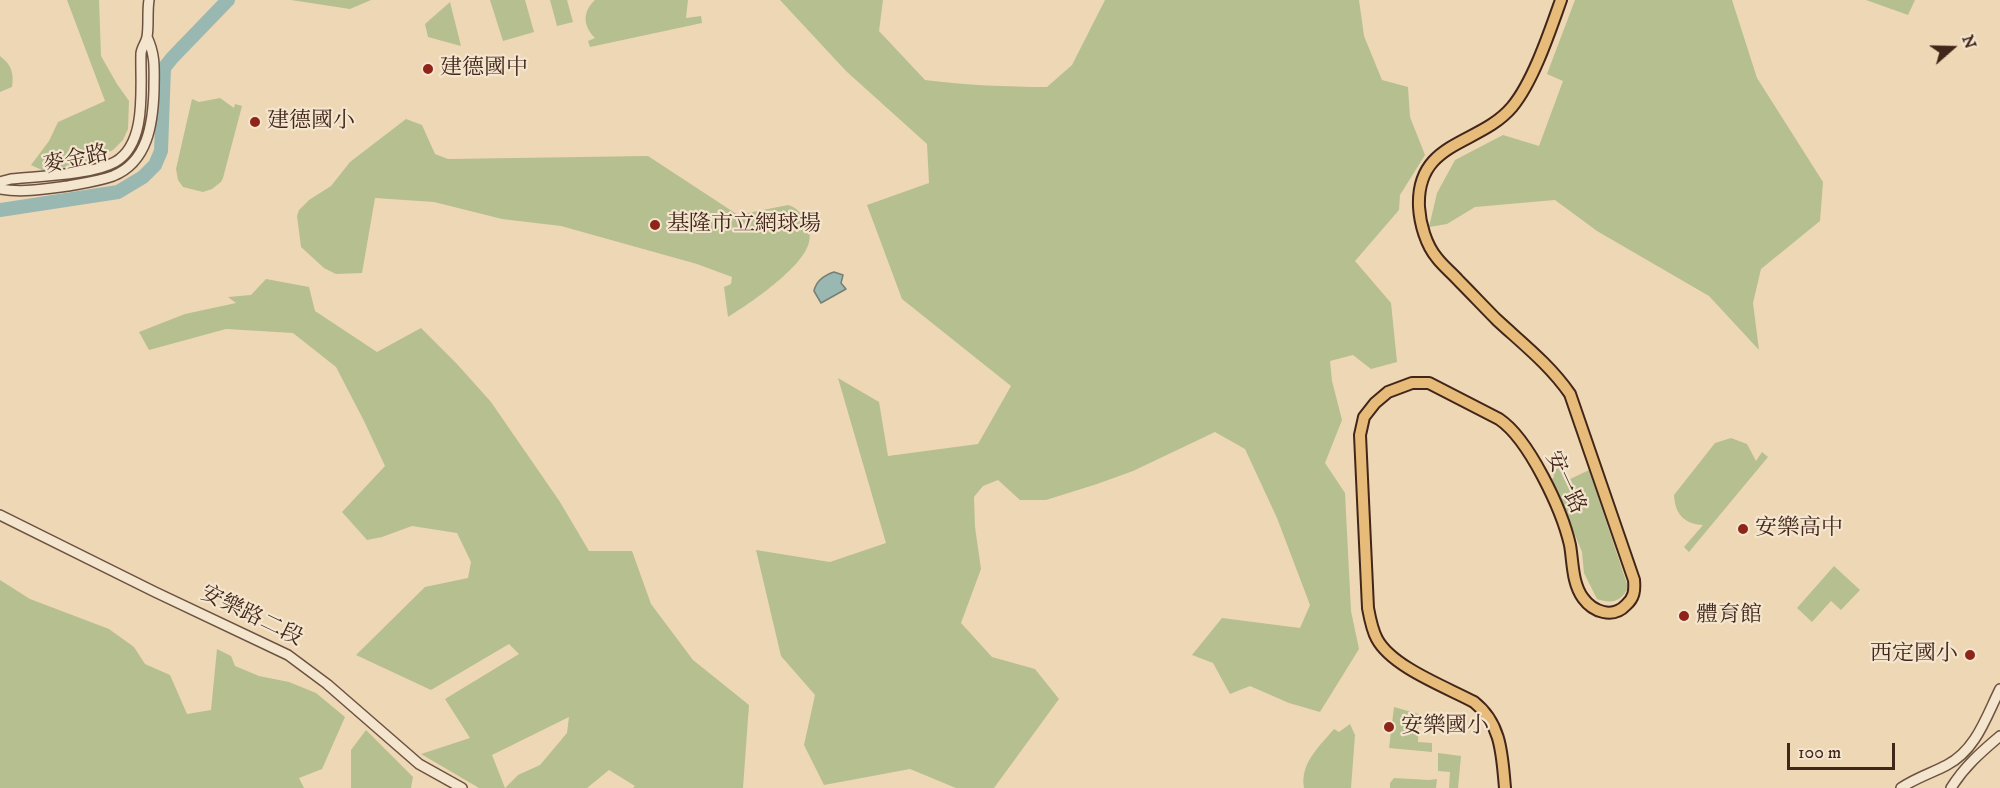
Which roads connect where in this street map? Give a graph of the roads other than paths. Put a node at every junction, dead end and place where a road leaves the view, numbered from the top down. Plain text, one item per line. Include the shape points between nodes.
1 (149, 0) edge
2 (1561, 0) edge
3 (147, 37) junction
4 (55, 174) junction
5 (0, 182) edge
6 (57, 188) junction
7 (0, 189) edge
8 (0, 515) edge
9 (2000, 689) edge
10 (2000, 736) edge
11 (462, 788) edge
12 (1505, 788) edge
13 (1901, 788) edge
14 (1951, 788) edge

1 - 3 street, 麥金路
2 - 12 main road, 安一路 via 1548,39 1512,106 1490,126 1446,149 1431,163 1422,181 1419,200 1422,224 1437,259 1555,373 1570,394 1634,580 1631,599 1611,613 1597,610 1583,598 1563,523 1522,441 1509,425 1429,383 1420,382 1388,392 1375,403 1364,417 1360,435 1368,597 1375,634 1398,662 1482,709 1500,741
3 - 4 street, 麥金路 via 141,51 141,104 136,136 128,149 115,162
3 - 6 street, 麥金路 via 154,52 153,104 151,132 139,156 116,175
4 - 5 street, 麥金路
4 - 6 street
6 - 7 street, 麥金路
8 - 11 street, 安樂路二段 via 288,655 420,764
9 - 13 street via 1979,732 1959,758
10 - 14 street via 1974,759

